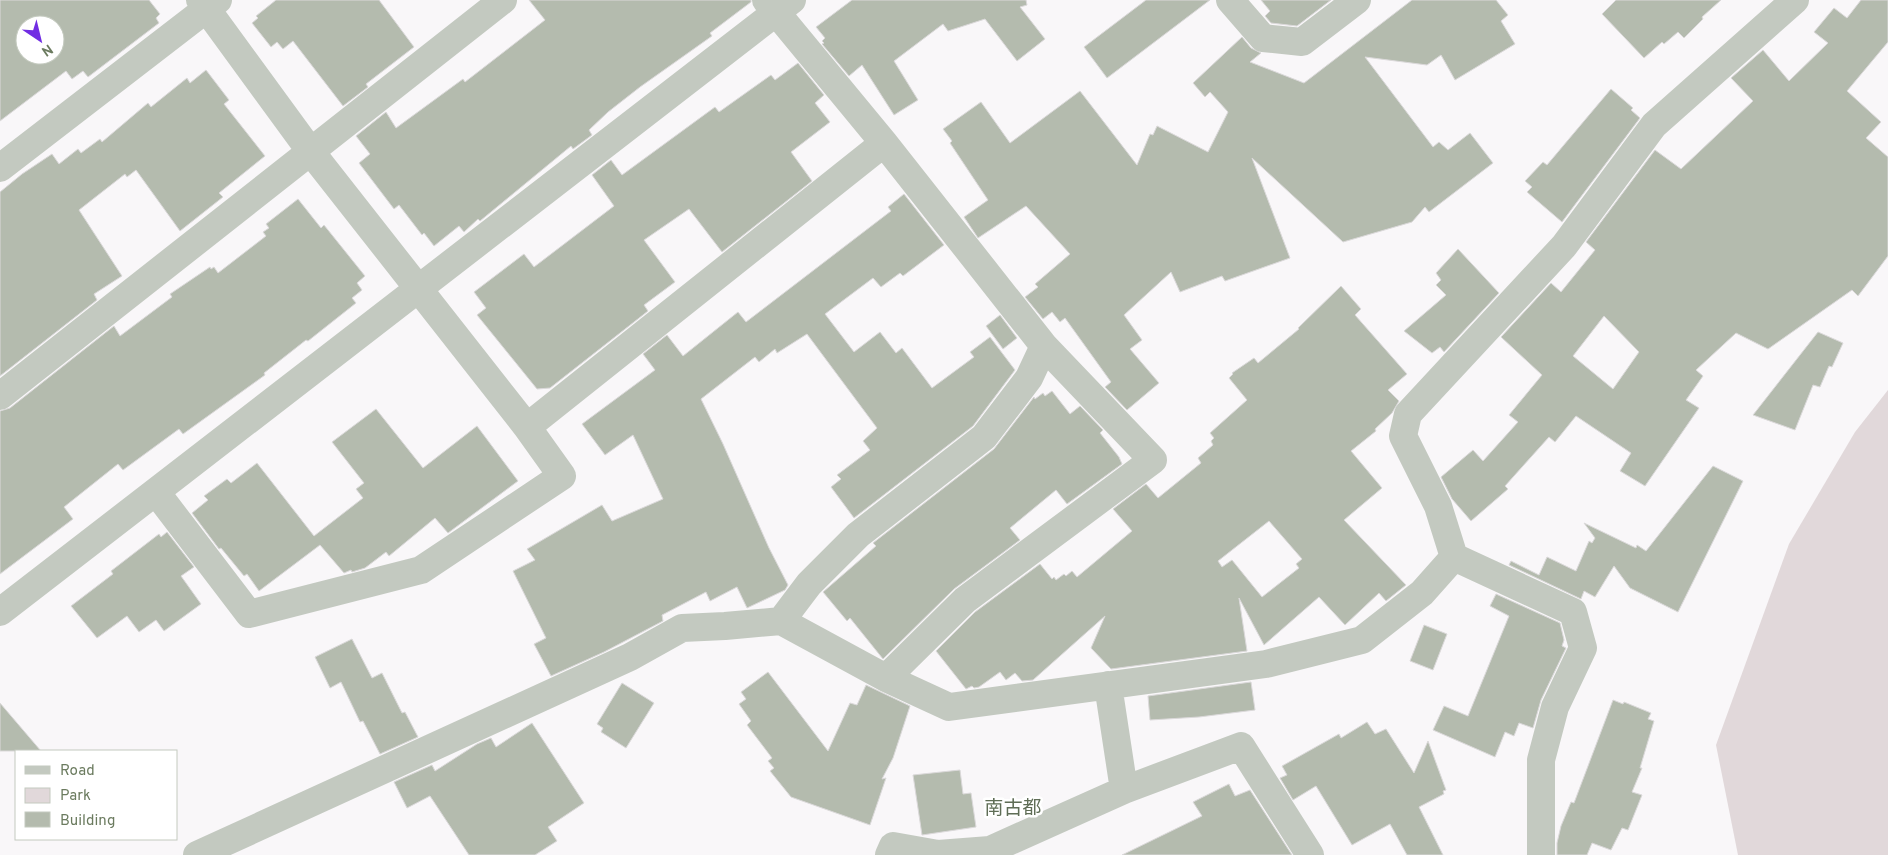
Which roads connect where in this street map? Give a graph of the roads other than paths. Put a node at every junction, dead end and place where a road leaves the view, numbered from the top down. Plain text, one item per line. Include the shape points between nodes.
1 (503, 0) edge
2 (1230, 0) edge
3 (1357, 0) edge
4 (1795, 0) edge
5 (208, 3) edge
6 (778, 4) edge
7 (884, 143) junction
8 (311, 152) junction
9 (0, 168) edge
10 (419, 288) junction
11 (1044, 346) junction
12 (0, 396) edge
13 (527, 427) junction
14 (156, 492) junction
15 (1454, 557) junction
16 (0, 612) edge
17 (781, 621) junction
18 (886, 678) junction
19 (1108, 685) junction
20 (1124, 790) junction
21 (991, 852) edge
22 (197, 855) edge
23 (889, 855) edge
24 (1310, 855) edge
25 (1541, 855) edge

1 - 8 street
2 - 3 street via 1263,38 1302,42
4 - 15 street via 1654,125 1564,246 1408,414 1404,436 1438,506
5 - 8 street
5 - 9 street
6 - 7 street
6 - 10 street
7 - 11 street
7 - 13 street
8 - 10 street
8 - 12 street
10 - 13 street
10 - 14 street
11 - 17 street via 1029,378 984,438 858,536 809,584
11 - 18 street via 1153,460 965,600
13 - 14 street via 562,476 421,570 249,614
14 - 16 street
15 - 19 street via 1422,593 1362,640 1266,664
15 - 25 street via 1573,612 1583,648 1555,707 1541,760
17 - 18 street
17 - 22 street via 682,628 630,657
18 - 19 street via 949,707
19 - 20 street
20 - 21 street
20 - 24 street via 1241,746
21 - 23 street via 938,854 893,846

